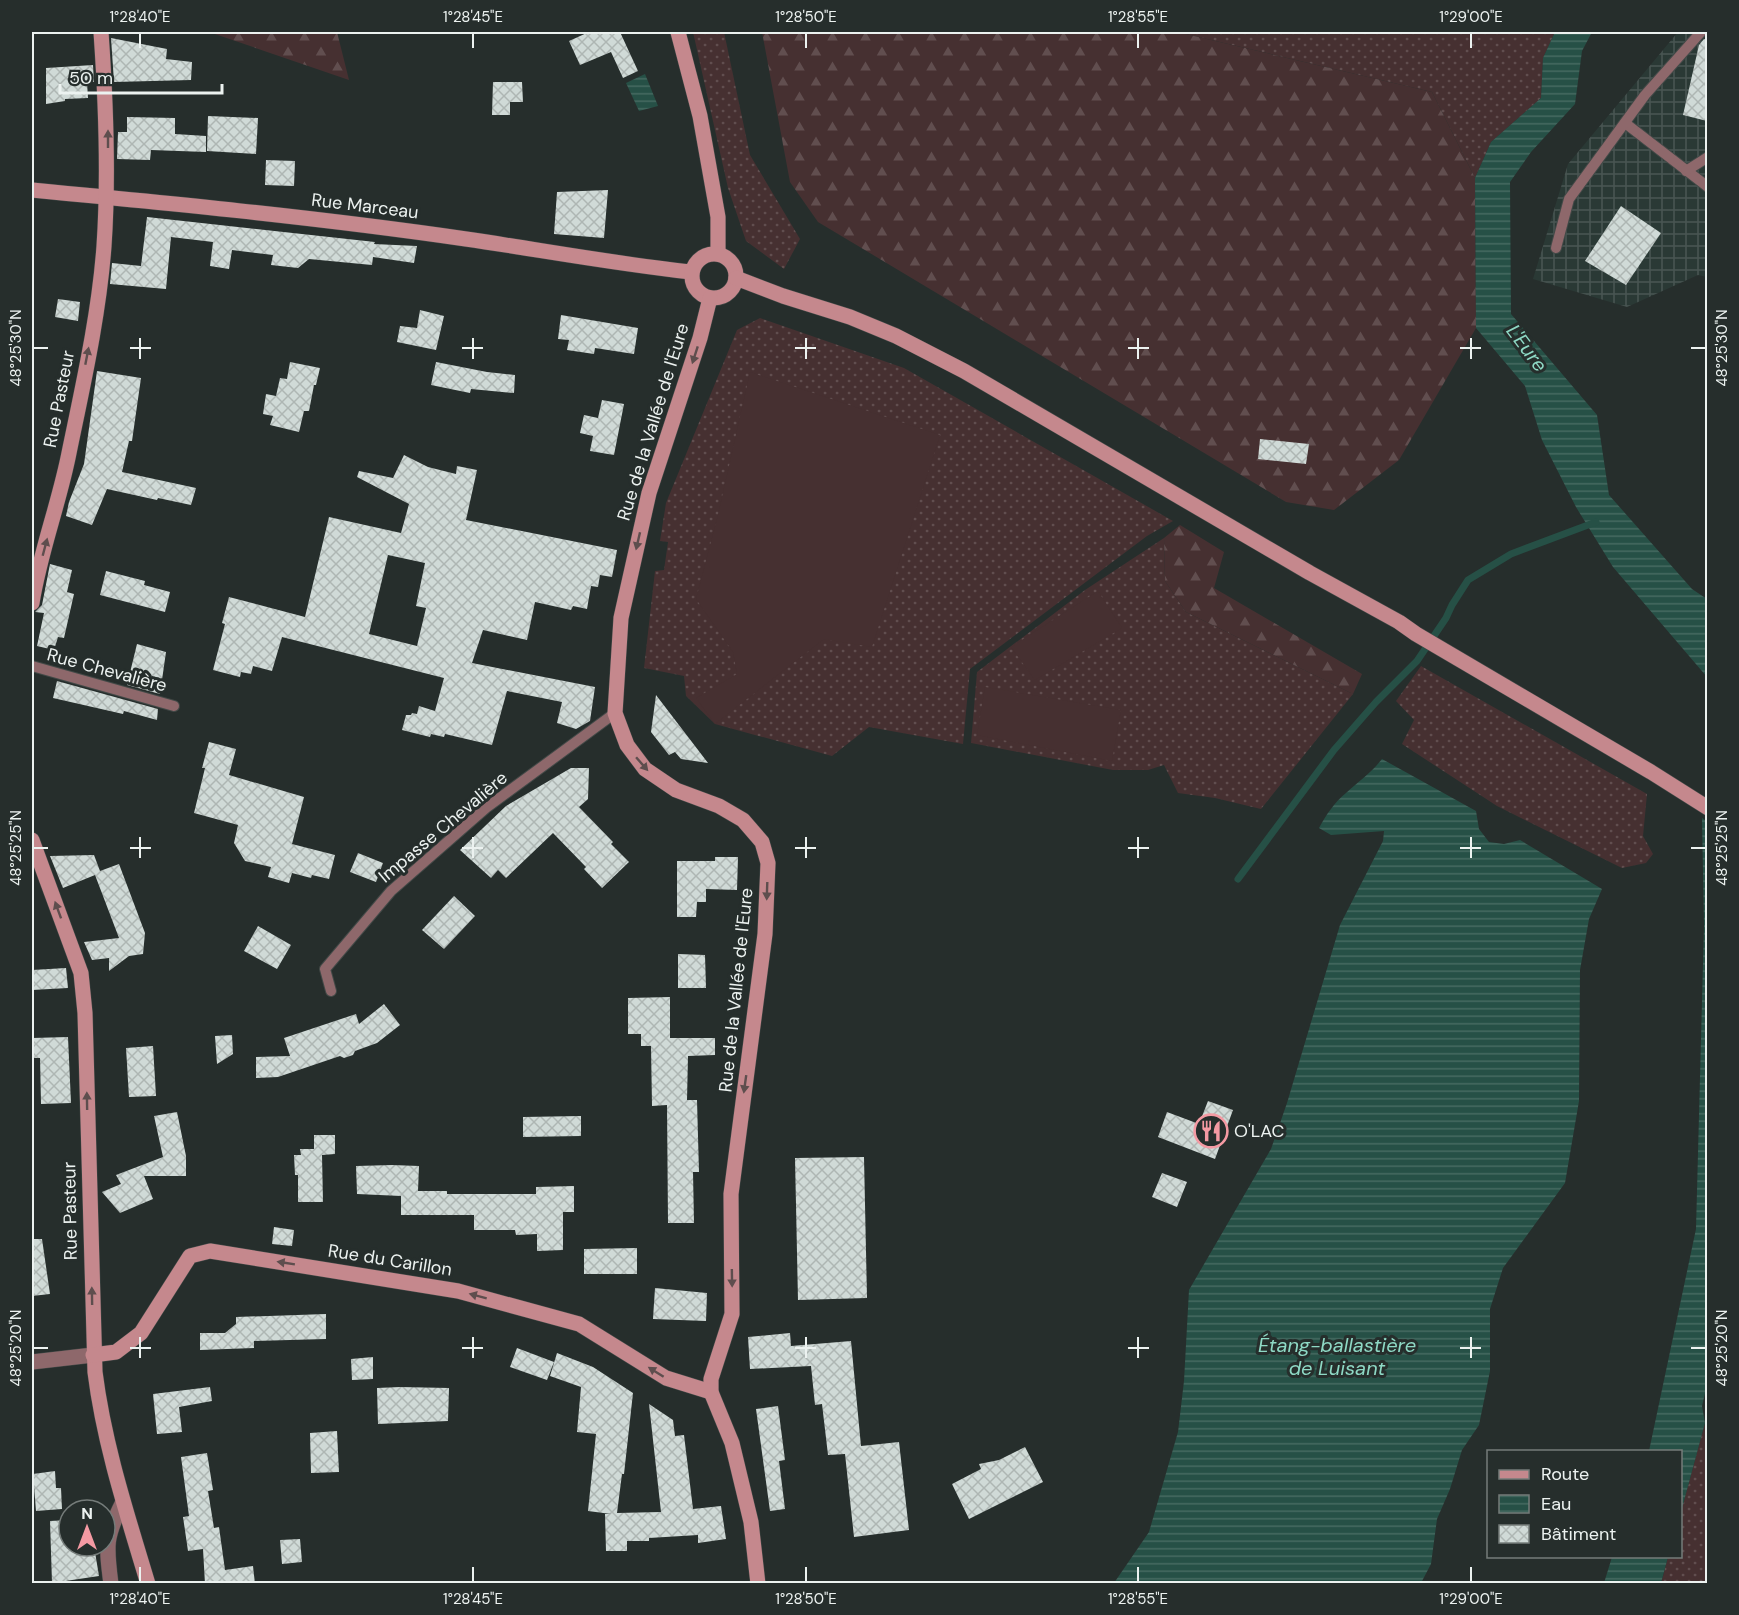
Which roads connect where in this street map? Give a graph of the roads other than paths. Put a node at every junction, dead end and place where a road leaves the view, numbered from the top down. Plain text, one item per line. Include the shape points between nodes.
1 (101, 32) edge
2 (678, 32) edge
3 (1701, 32) edge
4 (1625, 123) junction
5 (1707, 157) edge
6 (1686, 171) junction
7 (1707, 187) edge
8 (32, 190) edge
9 (106, 198) junction
10 (1556, 248) dead end
11 (718, 254) junction
12 (692, 272) junction
13 (736, 278) junction
14 (710, 298) junction
15 (32, 596) edge
16 (32, 666) edge
17 (174, 706) dead end
18 (615, 713) junction
19 (1707, 808) edge
20 (32, 840) edge
21 (331, 991) dead end
22 (93, 1354) junction
23 (32, 1362) edge
24 (711, 1392) junction
25 (123, 1502) junction
26 (111, 1584) edge
27 (148, 1584) edge
28 (758, 1584) edge

9 -> 1 street, Rue Pasteur via 107,120
2 - 11 street via 700,116 718,217
3 - 4 lane
4 - 6 lane
4 - 10 lane via 1569,199
5 - 6 lane
6 - 7 lane
8 - 9 street, Rue Marceau
9 - 12 street, Rue Marceau via 343,222
15 -> 9 street, Rue Pasteur via 69,455 98,299
11 - 12 street via 704,255
11 - 13 street via 730,260
12 - 14 street via 698,292
13 - 14 street via 724,296
13 - 19 street via 860,321 964,371 1399,622
14 -> 18 street, Rue de la Vallée de l'Eure via 649,493 621,618
16 - 17 lane, Rue Chevalière
18 - 21 lane, Impasse Chevalière via 486,808 391,891 325,969
18 -> 24 street, Rue de la Vallée de l'Eure via 627,745 645,769 676,790 743,820 762,842 768,863 765,934 731,1194 732,1314 711,1379
22 -> 20 street, Rue Pasteur via 81,973
22 - 23 street
24 -> 22 street, Rue du Carillon via 666,1378 579,1324 458,1291 210,1251 190,1256 141,1333 117,1352
22 - 25 street, Rue Pasteur via 100,1411
24 - 28 street via 732,1443 751,1522
25 - 26 street via 111,1525 106,1549
25 - 27 street, Rue Pasteur

